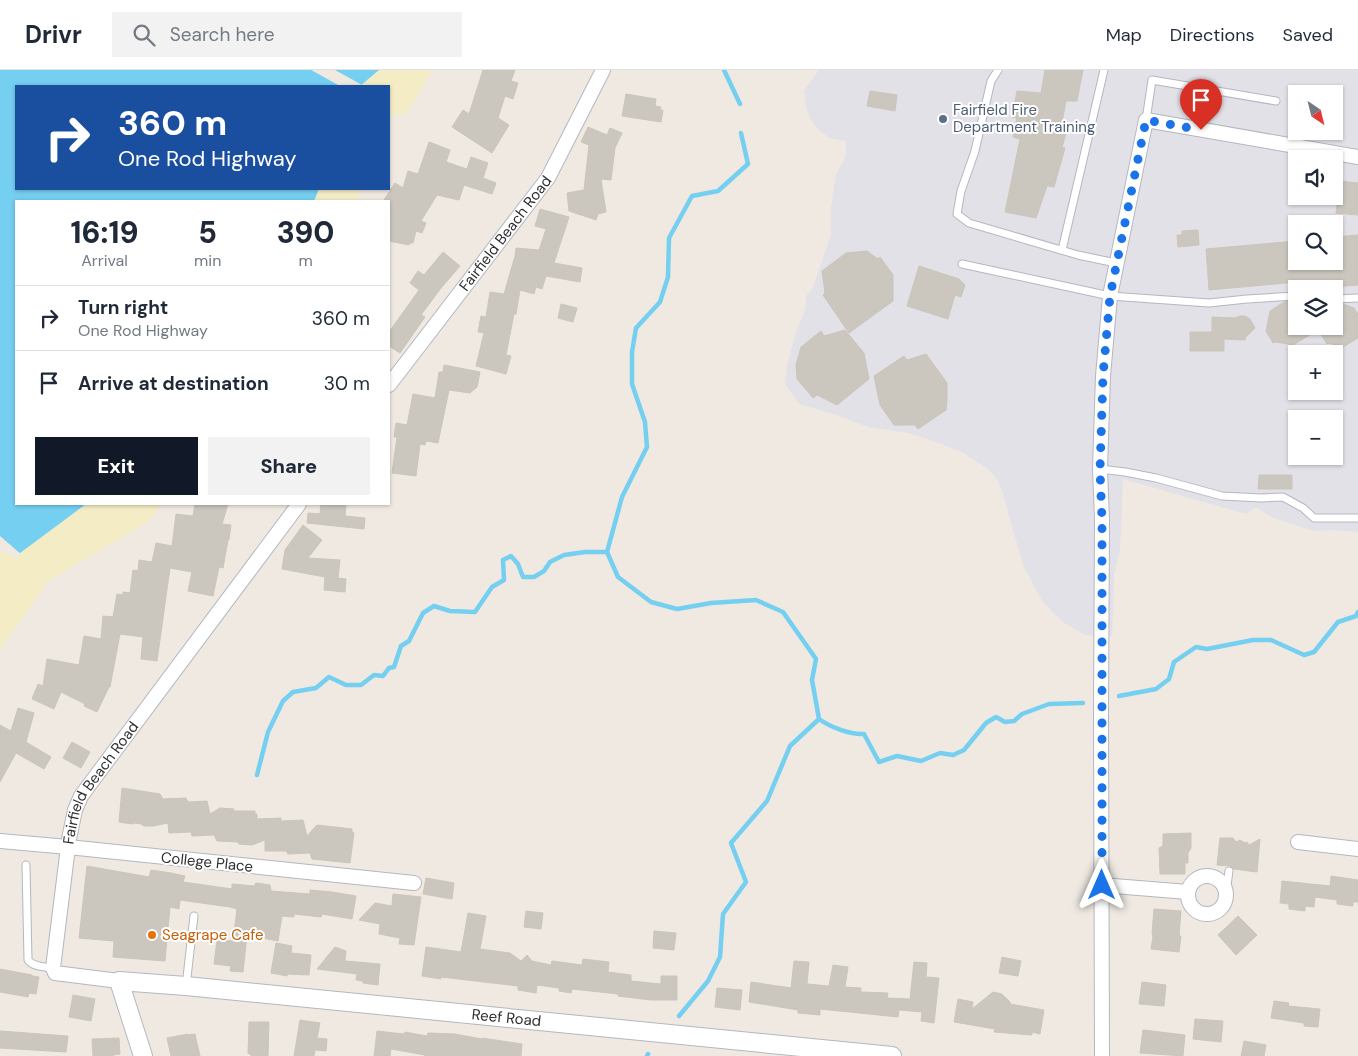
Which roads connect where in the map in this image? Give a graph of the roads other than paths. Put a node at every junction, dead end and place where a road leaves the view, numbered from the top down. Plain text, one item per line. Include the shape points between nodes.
1 (603, 70) edge
2 (998, 70) edge
3 (1104, 70) edge
4 (1276, 101) dead end
5 (1146, 120) junction
6 (1358, 157) edge
7 (1062, 250) junction
8 (1116, 263) junction
9 (962, 264) dead end
10 (1110, 296) junction
11 (1288, 296) edge
12 (1358, 298) edge
13 (1343, 299) edge
14 (390, 384) edge
15 (1100, 470) junction
16 (298, 505) edge
17 (1358, 518) edge
18 (0, 841) edge
19 (1298, 842) dead end
20 (68, 847) junction
21 (1358, 849) edge
22 (26, 864) dead end
23 (1229, 871) dead end
24 (414, 883) dead end
25 (1102, 885) junction
26 (1188, 892) junction
27 (1226, 893) junction
28 (194, 916) dead end
29 (53, 968) junction
30 (120, 982) junction
31 (186, 986) junction
32 (143, 1056) edge
33 (892, 1056) edge
34 (1102, 1056) edge

1 - 14 street, Fairfield Beach Road via 548,178
2 - 7 lane via 991,81 957,214 969,223
3 - 7 lane
4 - 5 lane via 1152,80
5 - 6 street
5 - 8 street
7 - 8 lane
8 - 10 street
9 - 10 lane
10 - 11 lane via 1210,303
10 - 15 street
12 - 13 lane
15 - 17 lane via 1156,478 1222,496 1283,497 1304,508 1314,518
15 - 25 street
16 - 20 street, Fairfield Beach Road via 80,796
18 - 20 street, College Place
19 - 21 street
20 - 24 street, College Place
20 - 29 street, Fairfield Beach Road
22 - 29 lane via 28,960 30,964
23 - 27 lane
25 - 26 street
25 - 34 street
26 - 27 street via 1194,881 1205,876 1222,882
26 - 27 street via 1194,910 1206,914 1220,909
28 - 31 lane
29 - 30 street via 55,973
30 - 31 street, Reef Road
30 - 32 street
31 - 33 street, Reef Road

